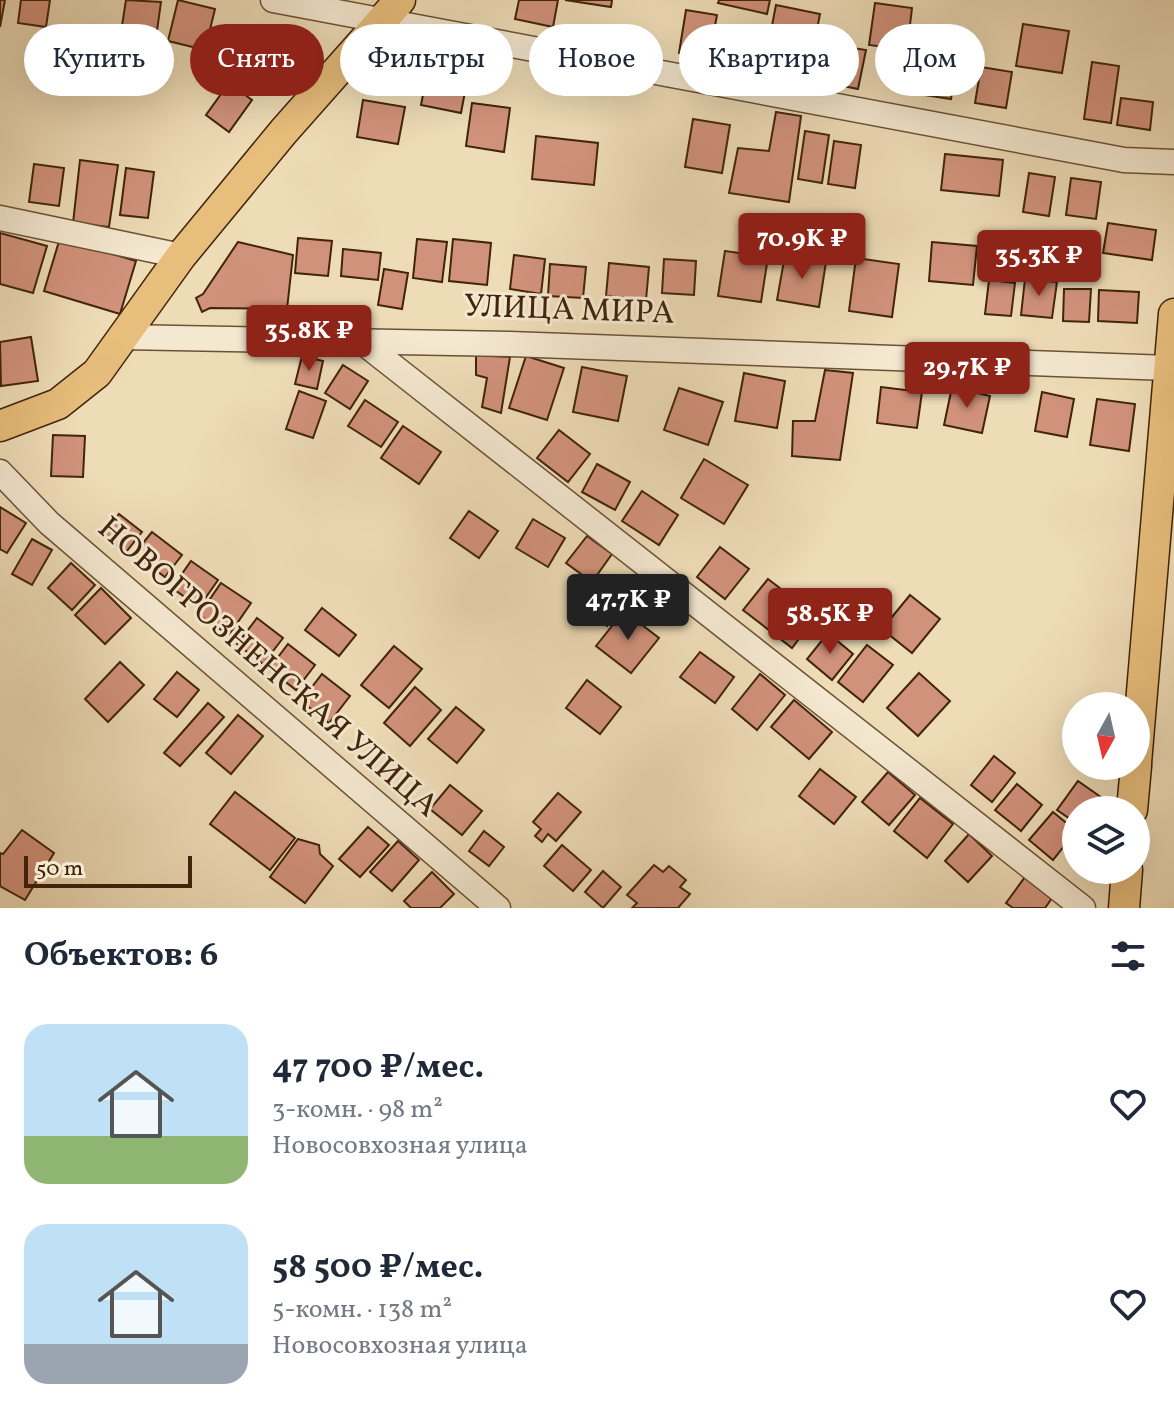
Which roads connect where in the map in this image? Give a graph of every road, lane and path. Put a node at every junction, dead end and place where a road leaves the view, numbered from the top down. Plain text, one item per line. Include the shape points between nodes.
1 (273, 0) edge
2 (390, 10) edge
3 (1174, 162) edge
4 (0, 218) edge
5 (181, 256) junction
6 (1174, 314) edge
7 (122, 337) junction
8 (361, 341) junction
9 (1169, 368) junction
10 (0, 426) edge
11 (0, 472) edge
12 (1142, 692) edge
13 (1126, 884) edge
14 (498, 908) edge
15 (1083, 908) edge
16 (1124, 908) edge

1 - 2 street
2 - 3 street via 1124,160
2 - 5 main road
4 - 5 street
5 - 7 main road
6 - 9 main road
7 - 8 street, УЛИЦА МИРА
7 - 10 main road via 97,373 58,404
8 - 9 street, УЛИЦА МИРА
8 - 15 street
9 - 12 main road
11 - 14 street, НОВОГРОЗНЕНСКАЯ УЛИЦА via 49,523
13 - 16 main road

